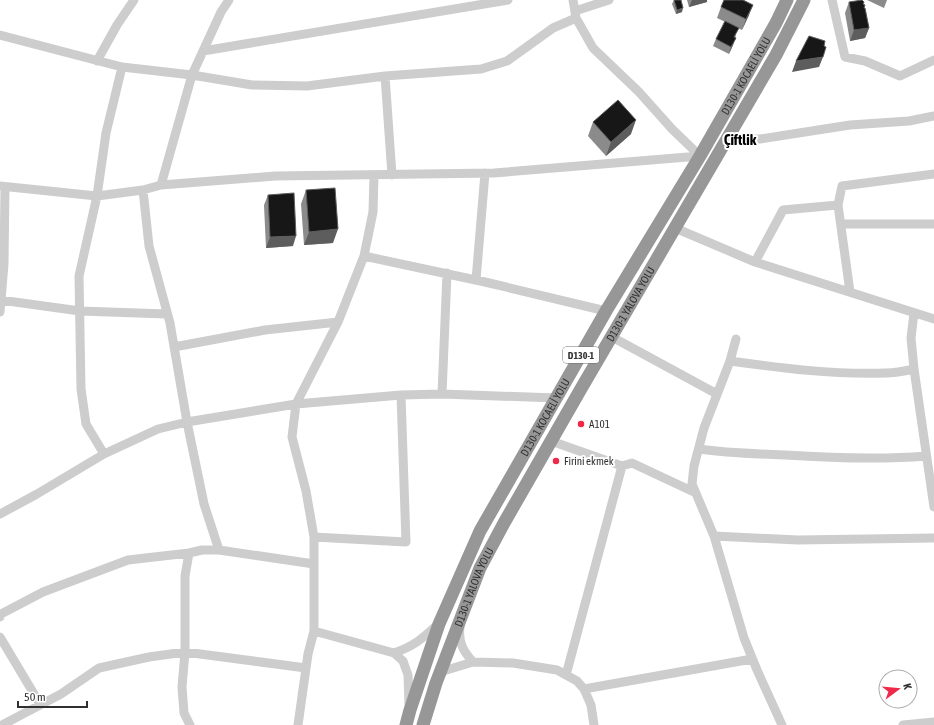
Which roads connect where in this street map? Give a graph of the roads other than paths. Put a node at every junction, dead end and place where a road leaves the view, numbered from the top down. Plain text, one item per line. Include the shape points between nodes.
1 (134, 0) edge
2 (229, 0) edge
3 (508, 0) edge
4 (573, 0) edge
5 (610, 0) edge
6 (804, 0) edge
7 (832, 0) edge
8 (785, 1) edge
9 (468, 4) edge
10 (576, 14) junction
11 (0, 35) edge
12 (203, 51) junction
13 (934, 60) edge
14 (97, 61) junction
15 (122, 67) junction
16 (192, 75) junction
17 (385, 76) junction
18 (934, 116) edge
19 (728, 139) junction
20 (700, 156) junction
21 (485, 173) junction
22 (934, 174) edge
23 (374, 175) junction
24 (392, 175) junction
25 (161, 185) junction
26 (3, 187) edge
27 (143, 190) junction
28 (97, 196) junction
29 (838, 205) junction
30 (841, 224) junction
31 (934, 224) edge
32 (675, 228) junction
33 (364, 256) junction
34 (755, 262) junction
35 (447, 273) junction
36 (476, 280) junction
37 (850, 292) junction
38 (0, 300) edge
39 (80, 311) junction
40 (606, 311) junction
41 (0, 312) edge
42 (914, 313) junction
43 (168, 314) junction
44 (934, 319) edge
45 (338, 322) junction
46 (612, 337) junction
47 (736, 339) dead end
48 (174, 347) junction
49 (730, 361) junction
50 (914, 369) junction
51 (442, 394) junction
52 (717, 394) junction
53 (401, 395) junction
54 (556, 398) junction
55 (296, 404) junction
56 (186, 422) junction
57 (552, 441) junction
58 (699, 449) junction
59 (104, 454) junction
60 (926, 456) junction
61 (622, 466) junction
62 (696, 493) junction
63 (934, 507) edge
64 (0, 514) edge
65 (714, 536) junction
66 (314, 537) junction
67 (934, 538) edge
68 (219, 550) junction
69 (189, 553) junction
70 (314, 564) junction
71 (462, 614) junction
72 (0, 617) edge
73 (439, 624) junction
74 (314, 631) junction
75 (0, 637) edge
76 (184, 652) junction
77 (394, 653) junction
78 (752, 659) junction
79 (473, 662) junction
80 (306, 668) junction
81 (440, 672) junction
82 (566, 675) junction
83 (584, 689) junction
84 (40, 704) junction
85 (410, 710) junction
86 (934, 722) edge
87 (186, 723) edge
88 (2, 724) edge
89 (298, 725) edge
90 (406, 725) edge
91 (423, 725) edge
92 (594, 725) edge
93 (782, 725) edge
94 (902, 725) edge

1 - 14 street
2 - 12 street
3 - 9 street
4 - 10 street
5 - 10 street
6 - 19 highway, D130-1 YALOVA YOLU / D130-1
7 - 13 street via 845,57 865,61 900,76
8 - 20 highway, D130-1 KOCAELİ YOLU / D130-1 via 776,24
9 - 12 street
10 - 17 street via 507,61 481,69
10 - 20 street via 593,48
11 - 14 street
12 - 16 street
14 - 15 street
15 - 16 street
15 - 28 street via 106,133
16 - 17 street via 252,85 307,86
16 - 25 street
17 - 24 street
18 - 19 street via 909,121 850,125 760,139
19 - 32 highway, D130-1 YALOVA YOLU / D130-1
20 - 21 street
20 - 40 highway, D130-1 KOCAELİ YOLU / D130-1
21 - 24 street
21 - 36 street
22 - 29 street via 842,186
23 - 24 street
23 - 25 street via 275,176
23 - 33 street via 373,212
25 - 27 street
26 - 28 street
26 - 38 street via 4,264
27 - 28 street
27 - 43 street via 149,246
28 - 39 street via 79,276
29 - 30 street
29 - 34 street via 783,210
30 - 31 street
30 - 37 street
32 - 34 street
32 - 46 highway, D130-1 YALOVA YOLU / D130-1
33 - 35 street
33 - 45 street
34 - 37 street
35 - 36 street
35 - 51 street
36 - 40 street
37 - 42 street
38 - 39 street
38 - 41 street
39 - 43 street
39 - 59 street via 81,389 86,424
40 - 54 highway, D130-1 KOCAELİ YOLU / D130-1
42 - 44 street
42 - 50 street via 911,338
43 - 48 street
45 - 48 street via 265,330
45 - 55 street
46 - 52 street
46 - 57 highway, D130-1 YALOVA YOLU / D130-1
47 - 49 street
48 - 56 street
49 - 50 street via 791,369 844,372 887,373
49 - 52 street
50 - 60 street
51 - 53 street
51 - 54 street
52 - 58 street
53 - 55 street
53 - 66 street via 406,542
54 - 73 highway, D130-1 KOCAELİ YOLU / D130-1 via 480,531
55 - 56 street
55 - 66 street via 292,436
56 - 59 street via 158,429
56 - 68 street via 204,504
57 - 61 street
57 - 71 highway, D130-1 YALOVA YOLU / D130-1 via 484,561
58 - 60 street via 812,457 889,459
58 - 62 street via 692,484
59 - 64 street
60 - 63 street
61 - 62 street via 632,463
61 - 82 street
62 - 65 street
65 - 67 street via 798,540
65 - 78 street
66 - 70 street
68 - 69 street
68 - 70 street
69 - 72 street via 128,560 43,592 1,614
69 - 76 street via 185,576
70 - 74 street
71 - 79 street via 460,643
71 - 81 highway, D130-1 YALOVA YOLU / D130-1
73 - 77 street via 419,642
73 - 85 highway, D130-1 KOCAELİ YOLU / D130-1
74 - 77 street
74 - 80 street
75 - 84 street
76 - 80 street
76 - 84 street via 99,668
76 - 87 street via 182,687
77 - 85 street via 403,661 408,675
78 - 83 street
78 - 93 street
79 - 81 street
79 - 82 street via 521,664 557,670
80 - 89 street
81 - 91 highway, D130-1 YALOVA YOLU / D130-1
82 - 83 street via 577,681
83 - 92 street via 591,705
84 - 88 street
85 - 90 highway, D130-1 KOCAELİ YOLU / D130-1
86 - 94 street

